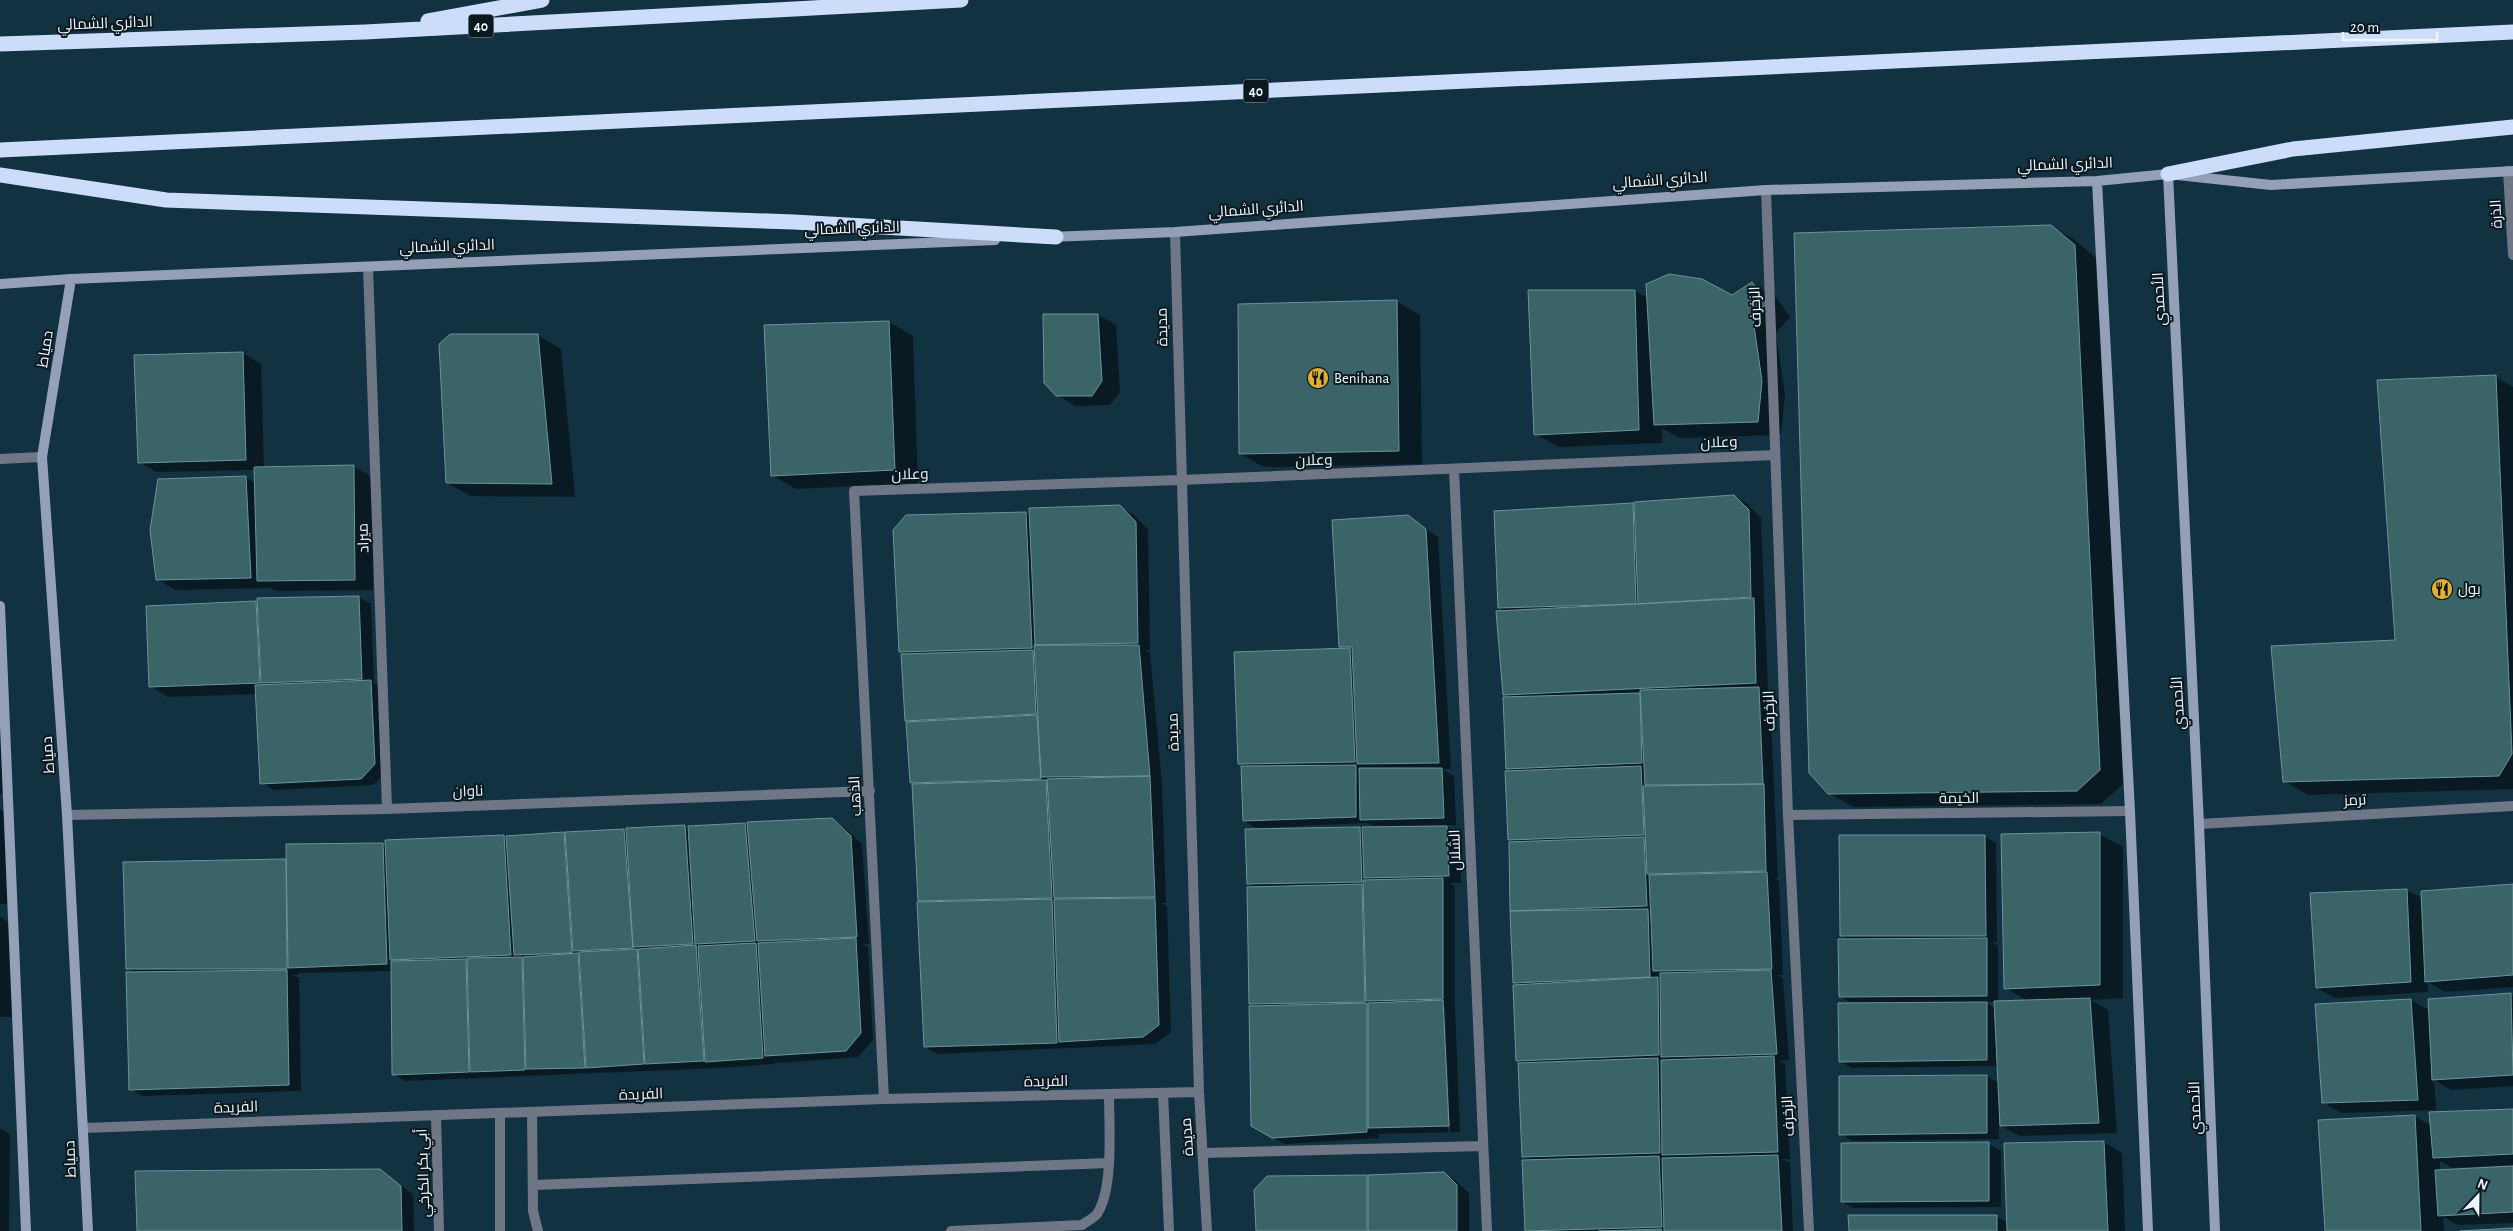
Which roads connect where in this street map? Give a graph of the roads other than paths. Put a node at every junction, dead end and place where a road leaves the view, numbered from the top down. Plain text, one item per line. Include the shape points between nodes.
1 (542, 0) edge
2 (961, 0) edge
3 (365, 32) junction
4 (2513, 32) edge
5 (0, 44) edge
6 (2513, 127) edge
7 (0, 150) edge
8 (2510, 171) edge
9 (2168, 174) junction
10 (0, 175) edge
11 (2097, 181) junction
12 (1766, 190) junction
13 (1175, 232) junction
14 (1056, 237) junction
15 (2513, 254) edge
16 (368, 267) junction
17 (71, 279) junction
18 (0, 284) edge
19 (1775, 455) junction
20 (42, 458) junction
21 (0, 459) edge
22 (1454, 469) junction
23 (1180, 480) junction
24 (854, 491) joint
25 (0, 606) edge
26 (1, 646) edge
27 (870, 791) junction
28 (2513, 806) edge
29 (387, 809) junction
30 (2130, 811) junction
31 (67, 815) junction
32 (1788, 815) junction
33 (2198, 824) junction
34 (1199, 1092) junction
35 (1163, 1093) junction
36 (1110, 1094) junction
37 (884, 1099) junction
38 (532, 1113) junction
39 (500, 1114) junction
40 (436, 1115) junction
41 (84, 1128) junction
42 (1483, 1146) junction
43 (1204, 1153) junction
44 (1110, 1163) junction
45 (534, 1184) junction
46 (26, 1231) edge
47 (88, 1231) edge
48 (439, 1231) edge
49 (500, 1231) edge
50 (538, 1231) edge
51 (951, 1231) edge
52 (1169, 1231) edge
53 (1207, 1231) edge
54 (1488, 1231) edge
55 (1809, 1231) edge
56 (2148, 1231) edge
57 (2214, 1231) edge

1 - 3 highway
2 - 3 highway, الدائري الشمالي / 40
3 - 5 highway, الدائري الشمالي / 40
4 - 7 highway, 40
6 - 9 highway via 2293,149
8 - 9 street, الدائري الشمالي via 2271,185
8 - 15 street, الذرة
9 - 11 street, الدائري الشمالي
9 - 33 street, الأحمدي
10 - 14 highway via 166,200 794,222
11 - 12 street, الدائري الشمالي
11 - 30 street
12 - 13 street, الدائري الشمالي
12 - 19 street, الزخرف
13 - 14 street, الدائري الشمالي
13 - 23 street, مديدة
14 - 16 street, الدائري الشمالي
16 - 17 street, الدائري الشمالي
16 - 29 street, ميراد
17 - 18 street, الدائري الشمالي
17 - 20 street, دمياط
19 - 22 street, وعلان
19 - 32 street, الزخرف
20 - 21 street
20 - 31 street, دمياط
22 - 23 street, وعلان
22 - 42 street, الشلال
23 - 24 street, وعلان
23 - 34 street, مديدة
24 - 27 street, الذهب
25 - 26 street
26 - 46 street
27 - 29 street, ناوان
27 - 37 street, الذهب
28 - 33 street, ترمز
29 - 31 street, ناوان
30 - 32 street, الخيمة
30 - 56 street
31 - 41 street, دمياط
32 - 55 street, الزخرف
33 - 57 street, الأحمدي
34 - 35 street, الفريدة
34 - 43 street, مديدة
35 - 36 street, الفريدة
35 - 52 street
36 - 37 street, الفريدة
36 - 44 street
37 - 38 street, الفريدة
38 - 39 street, الفريدة
38 - 45 street
39 - 40 street, الفريدة
39 - 49 street
40 - 41 street, الفريدة
40 - 48 street, أبي بكر الكرخي
41 - 47 street, دمياط
42 - 43 street
42 - 54 street, الشلال
43 - 53 street, مديدة
44 - 45 street
44 - 51 street via 1097,1215 1082,1225
45 - 50 street

